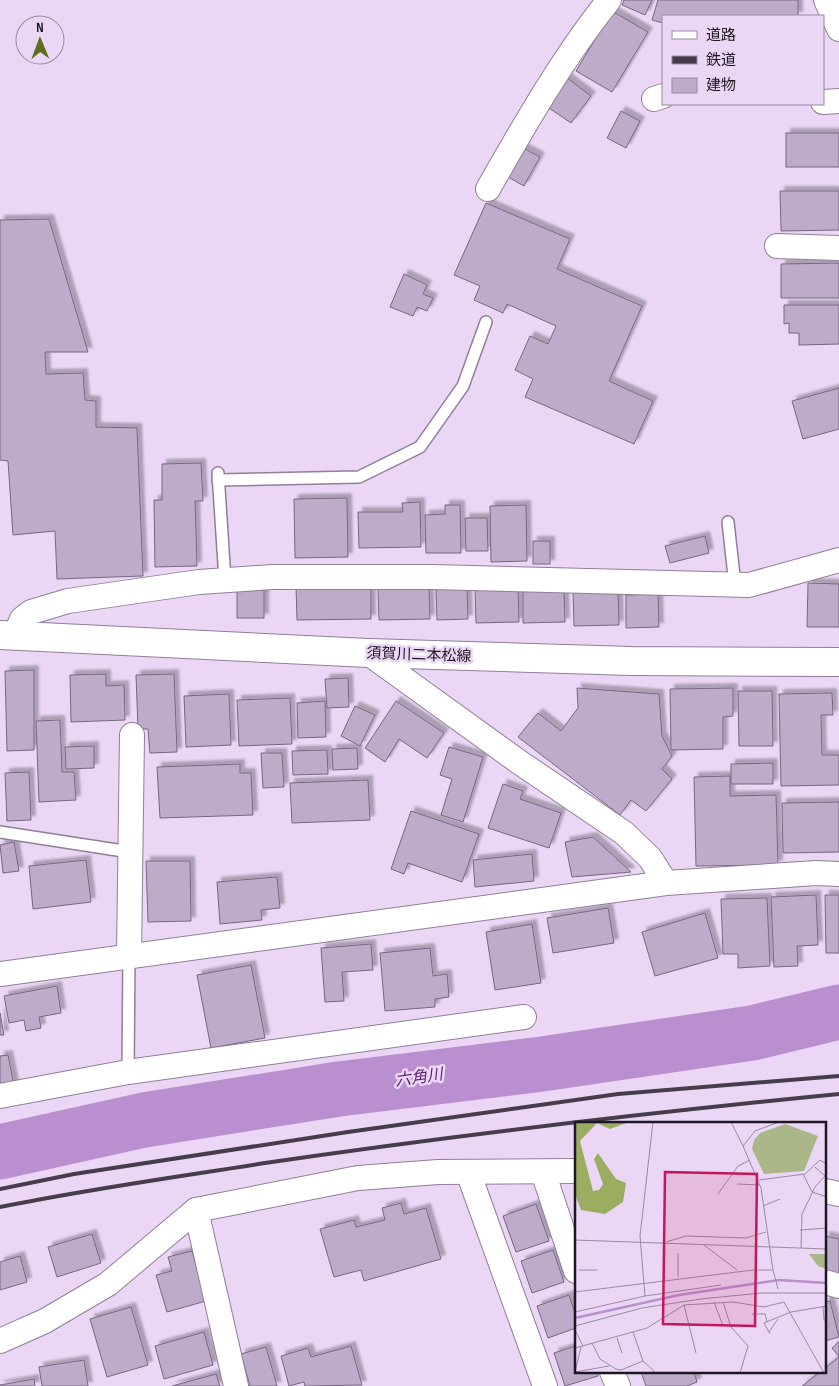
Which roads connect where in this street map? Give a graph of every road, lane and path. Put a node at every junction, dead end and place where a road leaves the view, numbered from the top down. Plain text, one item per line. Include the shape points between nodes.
1 (609, 0) edge
2 (826, 0) edge
3 (839, 29) edge
4 (839, 101) edge
5 (824, 102) edge
6 (488, 189) dead end
7 (777, 246) dead end
8 (839, 248) edge
9 (486, 322) dead end
10 (728, 522) dead end
11 (839, 560) edge
12 (225, 580) junction
13 (735, 585) junction
14 (8, 635) edge
15 (368, 653) junction
16 (839, 662) edge
17 (132, 735) dead end
18 (0, 832) edge
19 (130, 852) junction
20 (839, 874) edge
21 (666, 883) junction
22 (129, 956) junction
23 (0, 974) edge
24 (524, 1017) dead end
25 (128, 1072) junction
26 (0, 1096) edge
27 (575, 1171) edge
28 (468, 1172) junction
29 (543, 1172) junction
30 (826, 1191) edge
31 (839, 1194) edge
32 (196, 1210) junction
33 (575, 1268) edge
34 (826, 1282) edge
35 (839, 1286) edge
36 (0, 1341) edge
37 (613, 1374) edge
38 (236, 1386) edge
39 (545, 1386) edge
40 (618, 1386) edge

1 - 6 street via 537,102
2 - 3 street
4 - 5 street
7 - 8 street
9 - 12 lane via 463,386 420,447 359,477 218,476
10 - 13 lane
11 - 13 street via 749,585
12 - 13 street via 433,577
12 - 14 street via 68,601 31,612
14 - 15 main road, 須賀川二本松線
15 - 16 main road, 須賀川二本松線 via 631,661
15 - 21 street via 624,833 650,858
17 - 19 street
18 - 19 lane
19 - 22 street
20 - 21 street
21 - 22 street
22 - 23 street
22 - 25 lane
24 - 25 street
25 - 26 street
27 - 29 street
28 - 29 street
28 - 32 street via 358,1178
28 - 39 street
29 - 33 street
30 - 31 street
32 - 36 street via 108,1284 45,1321
32 - 38 street
34 - 35 street
37 - 40 street

